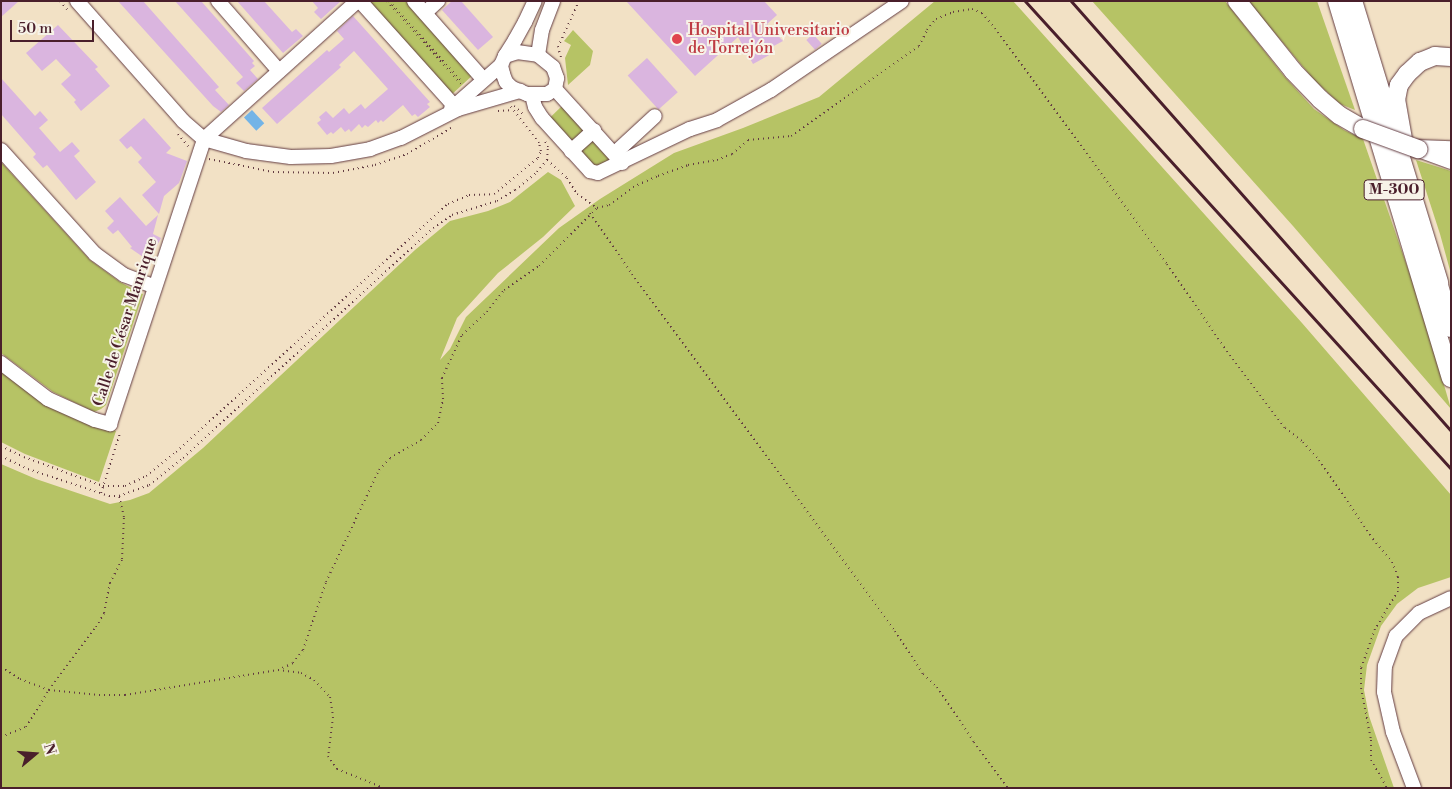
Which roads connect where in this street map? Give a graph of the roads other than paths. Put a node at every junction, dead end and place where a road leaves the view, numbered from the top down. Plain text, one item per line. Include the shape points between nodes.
1 (77, 1) edge
2 (218, 1) edge
3 (358, 1) edge
4 (414, 1) edge
5 (438, 1) edge
6 (535, 1) edge
7 (553, 1) edge
8 (902, 1) edge
9 (1237, 1) edge
10 (1337, 1) edge
11 (1352, 1) edge
12 (425, 13) junction
13 (538, 55) junction
14 (1451, 57) edge
15 (503, 61) junction
16 (279, 71) junction
17 (484, 79) junction
18 (554, 88) junction
19 (526, 93) junction
20 (455, 106) junction
21 (655, 116) dead end
22 (433, 123) junction
23 (594, 130) junction
24 (204, 139) junction
25 (1, 150) edge
26 (1421, 150) junction
27 (1451, 150) edge
28 (571, 151) junction
29 (618, 158) junction
30 (1451, 162) edge
31 (1438, 283) junction
32 (155, 287) junction
33 (1451, 328) edge
34 (1, 363) edge
35 (1451, 378) edge
36 (1451, 598) edge
37 (1414, 788) edge

1 - 24 street via 183,121
2 - 16 street
3 - 16 street
3 - 20 street
4 - 12 street
5 - 12 street
6 - 15 street
7 - 13 street via 542,30
8 - 29 street via 771,90 717,120
9 - 26 main road, bridge via 1320,99 1363,129
10 - 35 main road, M-300
11 - 31 highway, M-300
12 - 17 street
13 - 15 street via 517,52
13 - 18 street via 553,67 557,78
14 - 31 main road via 1435,56 1420,62 1399,85 1396,100 1398,122
15 - 17 street
15 - 19 street via 506,82
16 - 24 street
17 - 20 street via 467,90
18 - 19 street via 547,94
18 - 23 street
19 - 22 street via 484,100
19 - 28 street via 542,118
20 - 22 street
21 - 29 street
22 - 24 street via 370,149 330,156 291,157
23 - 28 street
23 - 29 street
24 - 32 street, Calle de César Manrique
25 - 32 street via 95,254 124,275
26 - 27 main road
26 - 30 street
28 - 29 street via 590,172 598,173
31 - 33 main road, M-300
32 - 34 street, Calle de César Manrique via 110,424 48,398
36 - 37 street via 1419,613 1396,636 1385,666 1384,692 1391,724

